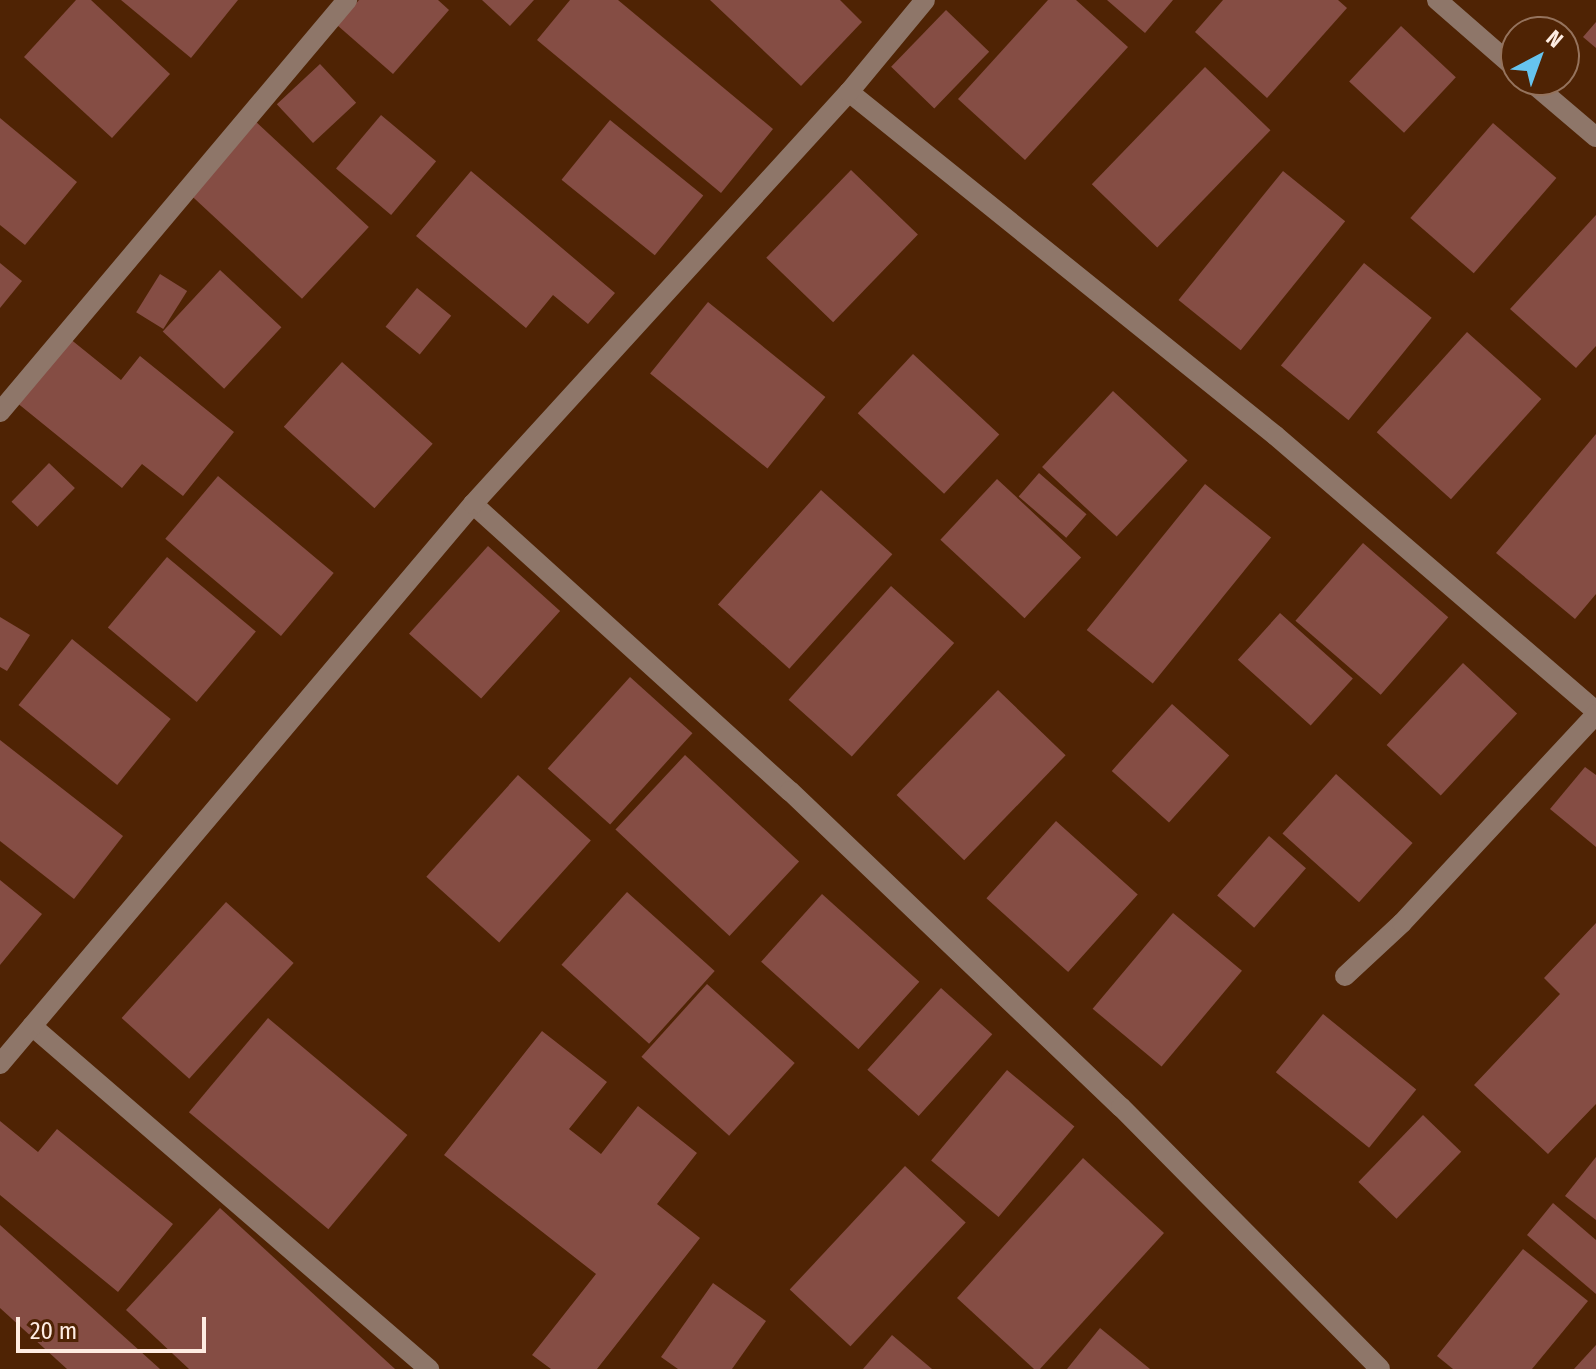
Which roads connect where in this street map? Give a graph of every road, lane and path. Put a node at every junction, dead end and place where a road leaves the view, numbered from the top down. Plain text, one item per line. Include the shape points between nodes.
1 (347, 0) edge
2 (925, 0) edge
3 (1437, 0) edge
4 (1500, 55) edge
5 (849, 92) junction
6 (1548, 96) edge
7 (1596, 137) edge
8 (0, 412) edge
9 (473, 504) junction
10 (1596, 712) edge
11 (1345, 976) dead end
12 (32, 1026) junction
13 (0, 1064) edge
14 (429, 1369) edge
15 (1380, 1369) edge

1 - 8 street
2 - 5 street
3 - 4 street
5 - 9 street
5 - 10 street via 1276,436
6 - 7 street
9 - 12 street
9 - 15 street via 813,813 1121,1107
10 - 11 street via 1402,923
12 - 13 street
12 - 14 street

